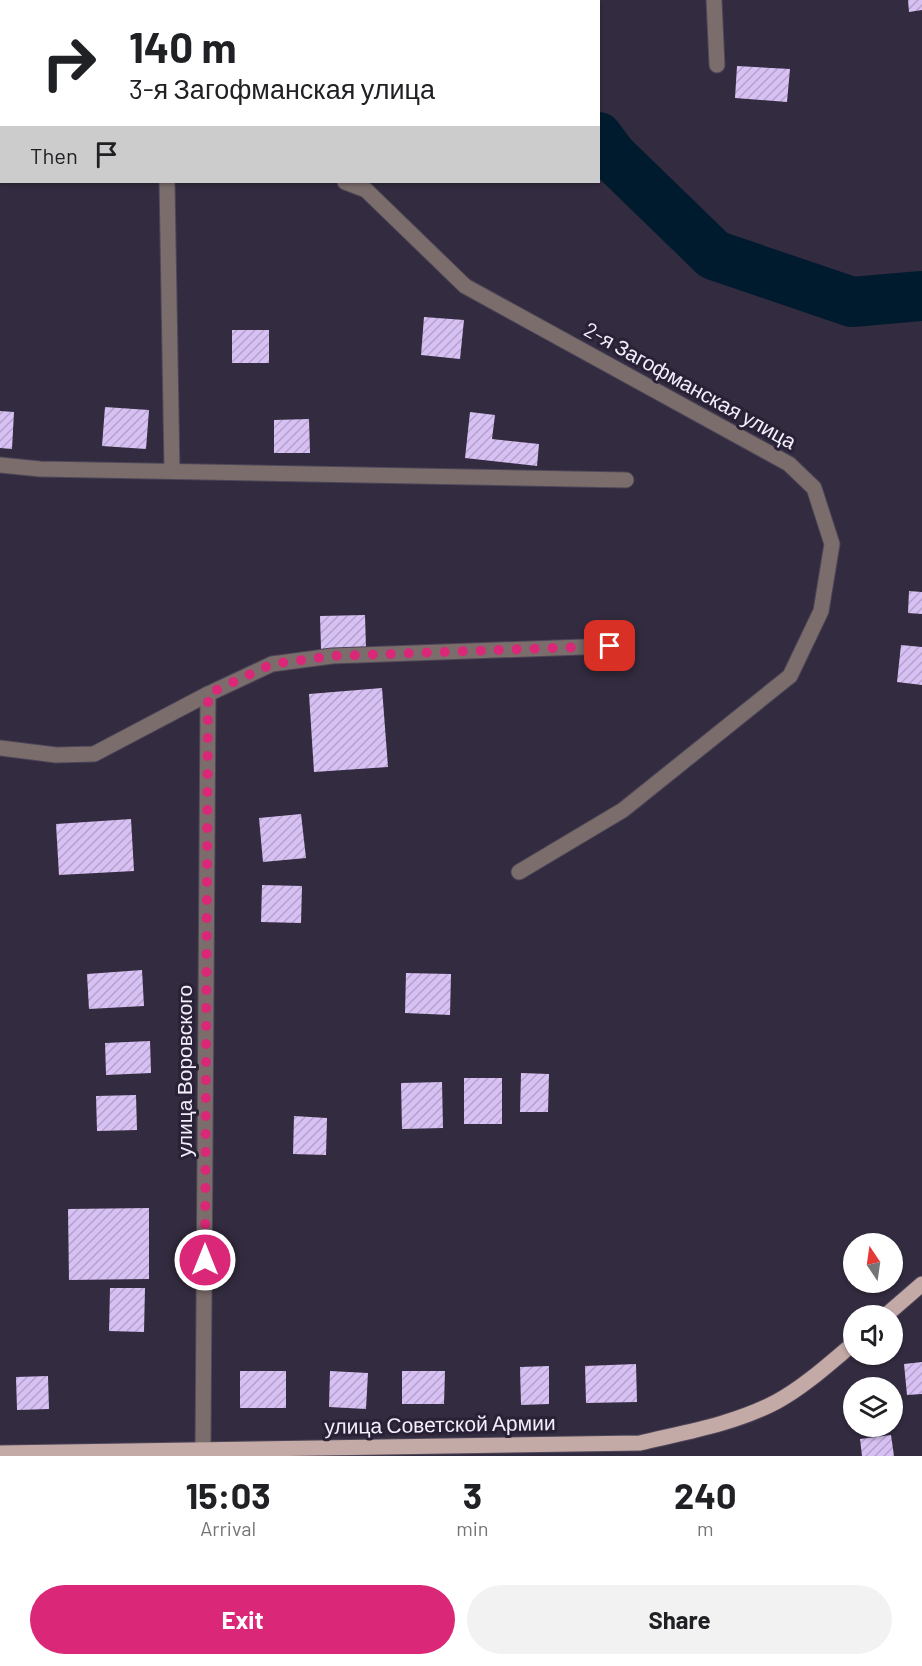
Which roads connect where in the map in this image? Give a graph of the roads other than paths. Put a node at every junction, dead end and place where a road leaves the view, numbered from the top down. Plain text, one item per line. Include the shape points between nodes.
1 (714, 0) edge
2 (717, 65) dead end
3 (167, 183) edge
4 (348, 183) edge
5 (0, 465) edge
6 (172, 471) junction
7 (626, 480) dead end
8 (610, 646) dead end
9 (208, 694) junction
10 (0, 748) edge
11 (519, 872) dead end
12 (922, 1284) edge
13 (898, 1305) edge
14 (843, 1352) edge
15 (203, 1449) junction
16 (641, 1450) edge
17 (0, 1453) edge

1 - 2 street
3 - 6 street
4 - 11 street, 2-я Загофманская улица via 366,190 465,286 789,464 814,488 832,544 821,611 790,676 623,810
5 - 6 street
6 - 7 street
8 - 9 street via 332,656 272,664
9 - 10 street via 94,754 56,755
9 - 15 street, улица Воровского
12 - 13 main road
14 - 16 main road, улица Советской Армии via 777,1401
15 - 16 main road, улица Советской Армии
15 - 17 main road, улица Советской Армии

